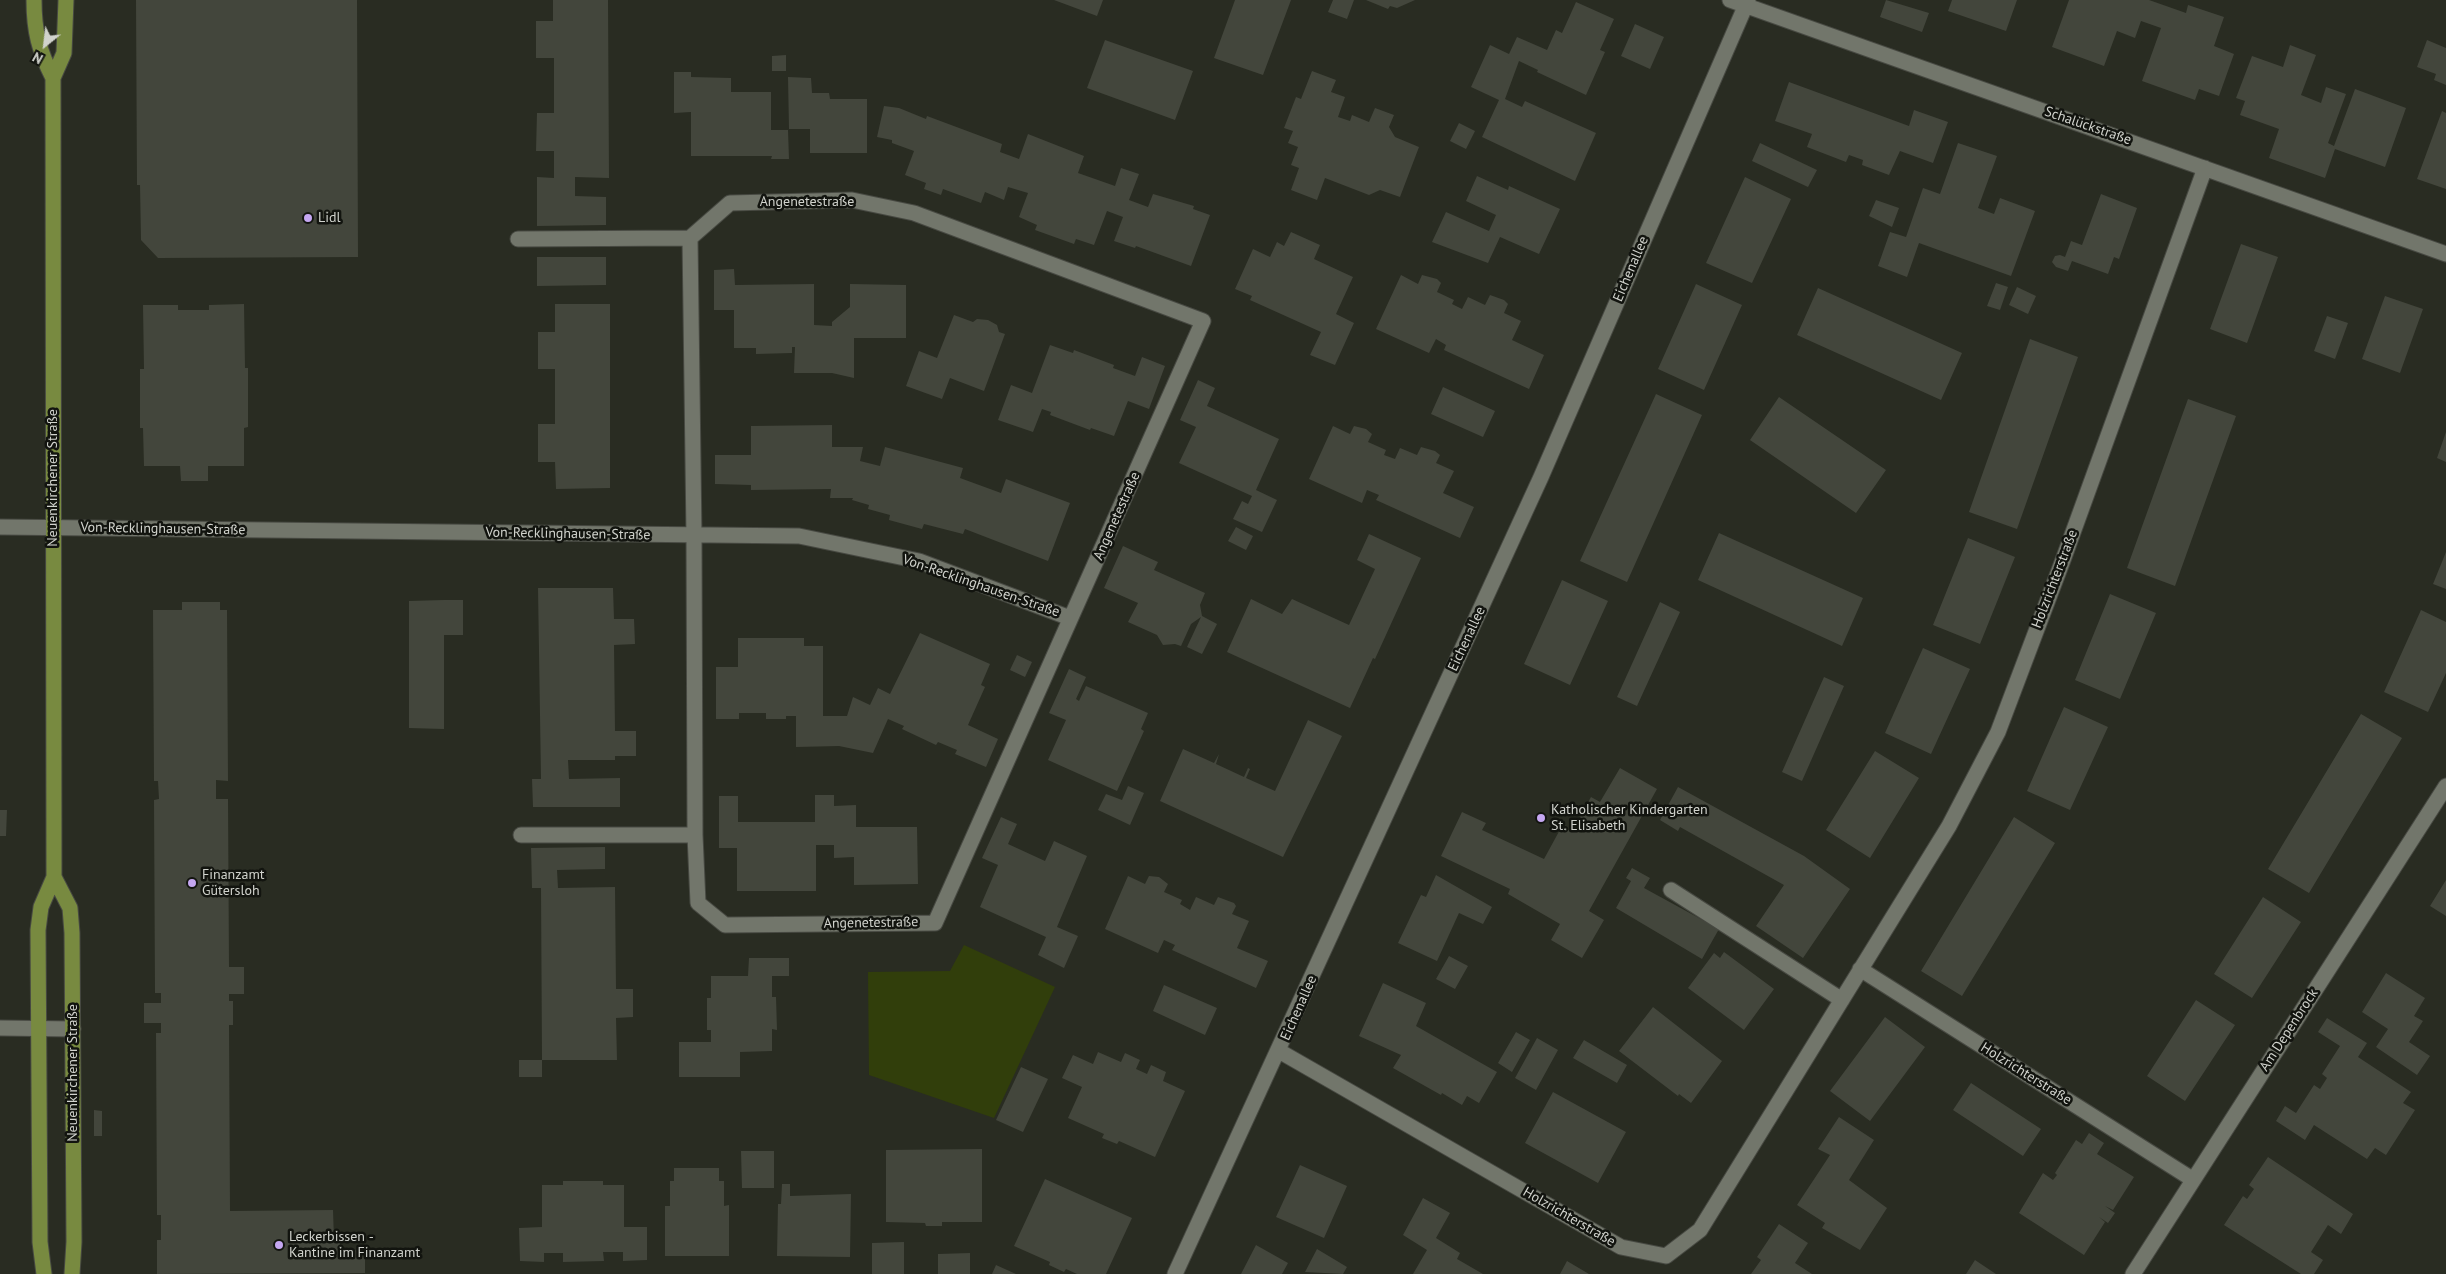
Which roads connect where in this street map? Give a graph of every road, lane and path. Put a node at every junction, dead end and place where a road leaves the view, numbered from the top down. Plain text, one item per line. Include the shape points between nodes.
1 (34, 0) edge
2 (66, 0) edge
3 (1730, 0) edge
4 (1747, 3) edge
5 (53, 78) junction
6 (2205, 168) junction
7 (690, 238) junction
8 (518, 239) dead end
9 (2446, 254) edge
10 (0, 527) edge
11 (53, 528) junction
12 (694, 536) junction
13 (1070, 618) junction
14 (2446, 786) edge
15 (521, 835) dead end
16 (695, 835) junction
17 (54, 877) junction
18 (1671, 890) dead end
19 (1860, 970) junction
20 (1842, 1000) junction
21 (0, 1028) edge
22 (39, 1028) junction
23 (73, 1029) junction
24 (1280, 1050) junction
25 (2192, 1179) junction
26 (44, 1274) edge
27 (72, 1274) edge
28 (1175, 1274) edge
29 (2133, 1274) edge

1 - 5 main road, Neuenkirchener Straße via 41,55
2 - 5 main road, Neuenkirchener Straße via 64,53
3 - 4 street, Schalückstraße
4 - 6 street, Schalückstraße
4 - 24 street, Eichenallee via 1536,486
5 - 11 main road, Neuenkirchener Straße
6 - 9 street, Schalückstraße
6 - 19 street, Holzrichterstraße via 1998,732 1949,826
7 - 8 street
7 - 12 street, Angenetestraße
7 - 13 street, Angenetestraße via 730,203 852,200 914,213 1203,321
10 - 11 street, Von-Recklinghausen-Straße
11 - 12 street, Von-Recklinghausen-Straße
11 - 17 main road, Neuenkirchener Straße
12 - 13 street, Von-Recklinghausen-Straße via 799,536 909,559
12 - 16 street, Angenetestraße
13 - 16 street, Angenetestraße via 935,923 725,925 698,904
14 - 25 street, Am Depenbrock
15 - 16 street
17 - 22 main road, Neuenkirchener Straße via 41,907 38,930
17 - 23 main road, Neuenkirchener Straße via 70,908
18 - 20 street
19 - 20 street, Holzrichterstraße
19 - 25 street, Holzrichterstraße
20 - 24 street, Holzrichterstraße via 1700,1230 1666,1256 1621,1247
21 - 22 street
22 - 23 street
22 - 26 main road, Neuenkirchener Straße via 40,1242
23 - 27 main road, Neuenkirchener Straße
24 - 28 street, Eichenallee
25 - 29 street, Am Depenbrock

